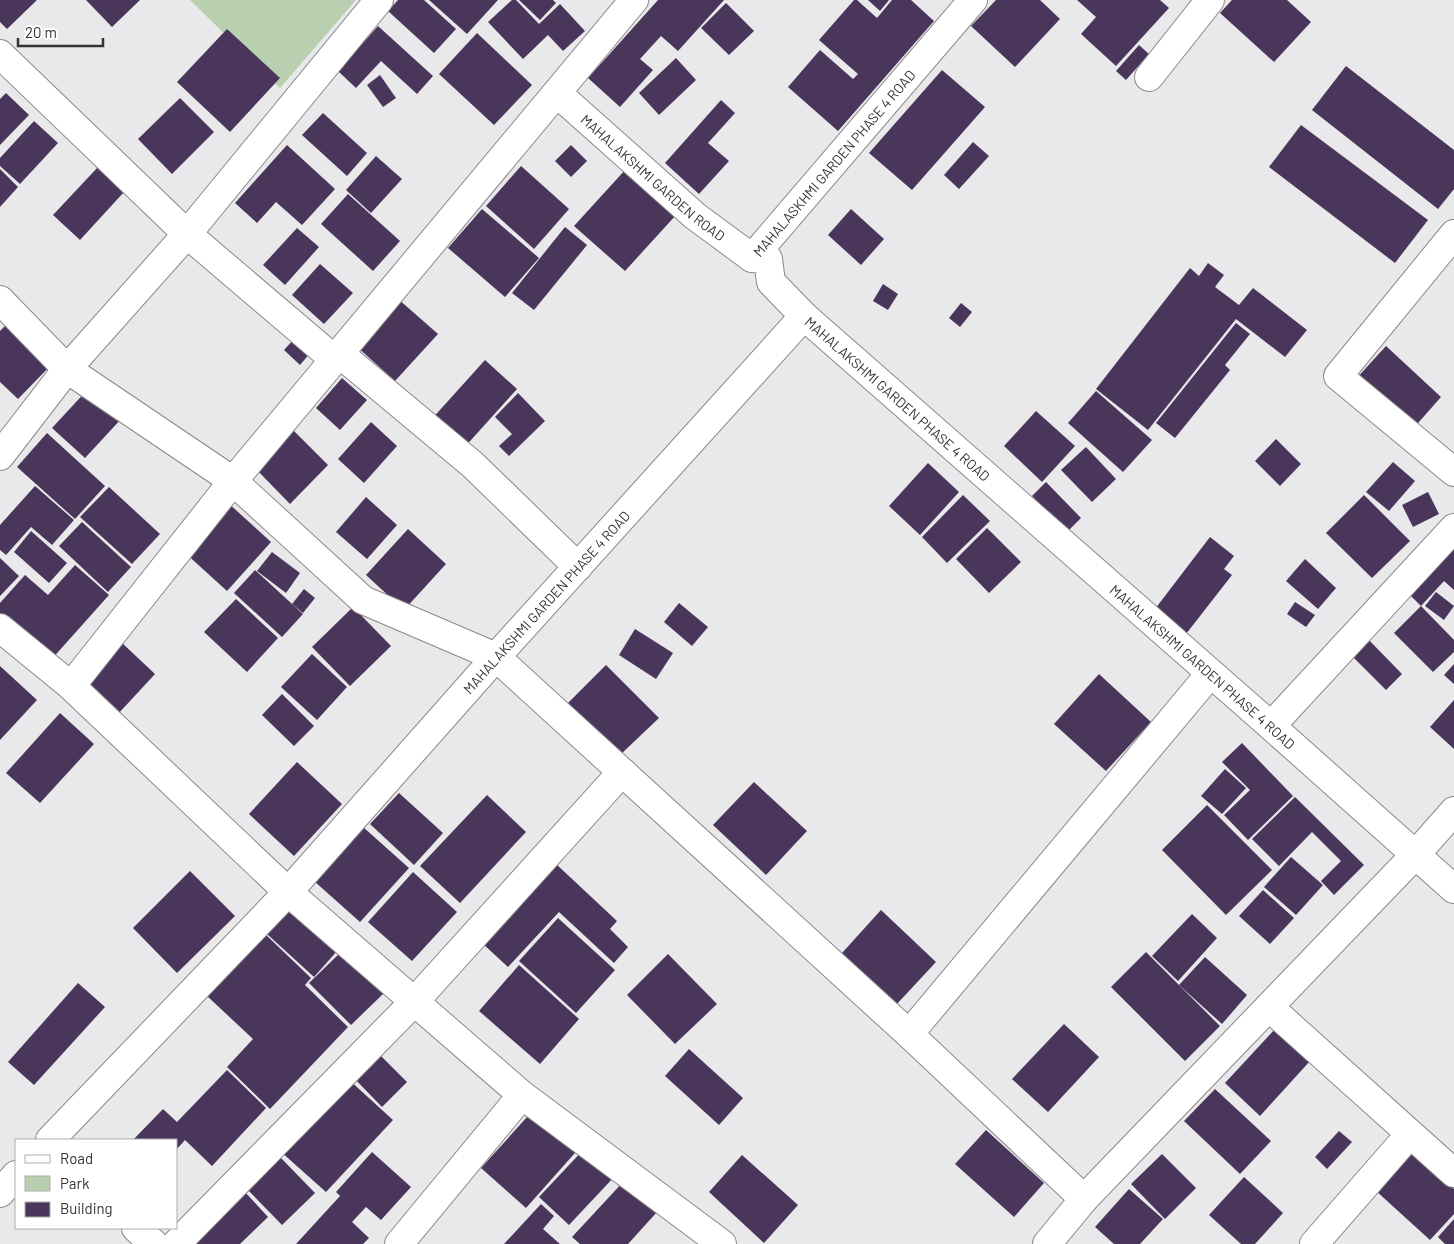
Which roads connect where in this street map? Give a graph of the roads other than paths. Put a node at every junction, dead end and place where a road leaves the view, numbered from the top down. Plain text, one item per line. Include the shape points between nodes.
1 (379, 0) edge
2 (634, 0) edge
3 (973, 0) edge
4 (1210, 0) edge
5 (0, 54) edge
6 (1149, 77) dead end
7 (557, 93) junction
8 (186, 234) junction
9 (1454, 234) edge
10 (752, 258) junction
11 (0, 300) edge
12 (804, 316) junction
13 (337, 357) junction
14 (67, 369) junction
15 (0, 456) edge
16 (1454, 472) edge
17 (234, 481) junction
18 (1454, 528) edge
19 (578, 567) junction
20 (0, 628) edge
21 (496, 657) junction
22 (1210, 674) junction
23 (71, 686) junction
24 (1271, 726) junction
25 (622, 772) junction
26 (1454, 811) edge
27 (1416, 854) junction
28 (1454, 889) edge
29 (288, 892) junction
30 (414, 1002) junction
31 (1269, 1007) junction
32 (909, 1034) junction
33 (522, 1094) junction
34 (1410, 1134) junction
35 (51, 1139) edge
36 (1454, 1172) edge
37 (15, 1177) edge
38 (0, 1193) edge
39 (1084, 1199) junction
40 (137, 1229) edge
41 (154, 1244) edge
42 (176, 1244) edge
43 (399, 1244) edge
44 (722, 1244) edge
45 (1048, 1244) edge
46 (1314, 1244) edge

1 - 8 street
2 - 7 street
3 - 10 street, MAHALASKHMI GARDEN PHASE 4 ROAD
4 - 6 street
5 - 8 street
7 - 10 street, MAHALAKSHMI GARDEN ROAD via 695,216
7 - 13 street
8 - 13 street
8 - 14 street
9 - 16 street via 1338,376
10 - 12 street, MAHALASKHMI GARDEN PHASE 4 ROAD via 768,259 771,282
11 - 14 street
12 - 19 street, MAHALAKSHMI GARDEN PHASE 4 ROAD
12 - 22 street, MAHALAKSHMI GARDEN PHASE 4 ROAD
13 - 17 street
13 - 19 street via 473,465
14 - 15 street
14 - 17 street
17 - 21 street via 363,600
17 - 23 street
18 - 24 street
19 - 21 street, MAHALAKSHMI GARDEN PHASE 4 ROAD
20 - 23 street
21 - 25 street
21 - 29 street, MAHALAKSHMI GARDEN PHASE 4 ROAD
22 - 24 street, MAHALAKSHMI GARDEN PHASE 4 ROAD
22 - 32 street
23 - 29 street
24 - 27 street, MAHALAKSHMI GARDEN PHASE 4 ROAD
25 - 30 street
25 - 32 street
26 - 27 street
27 - 28 street, MAHALAKSHMI GARDEN PHASE 4 ROAD
27 - 31 street
29 - 30 street
29 - 35 street, MAHALAKSHMI GARDEN PHASE 4 ROAD
30 - 33 street
30 - 42 street
31 - 34 street
31 - 39 street
32 - 39 street
33 - 43 street
33 - 44 street
34 - 36 street
34 - 46 street
37 - 38 street
39 - 45 street
40 - 41 street

